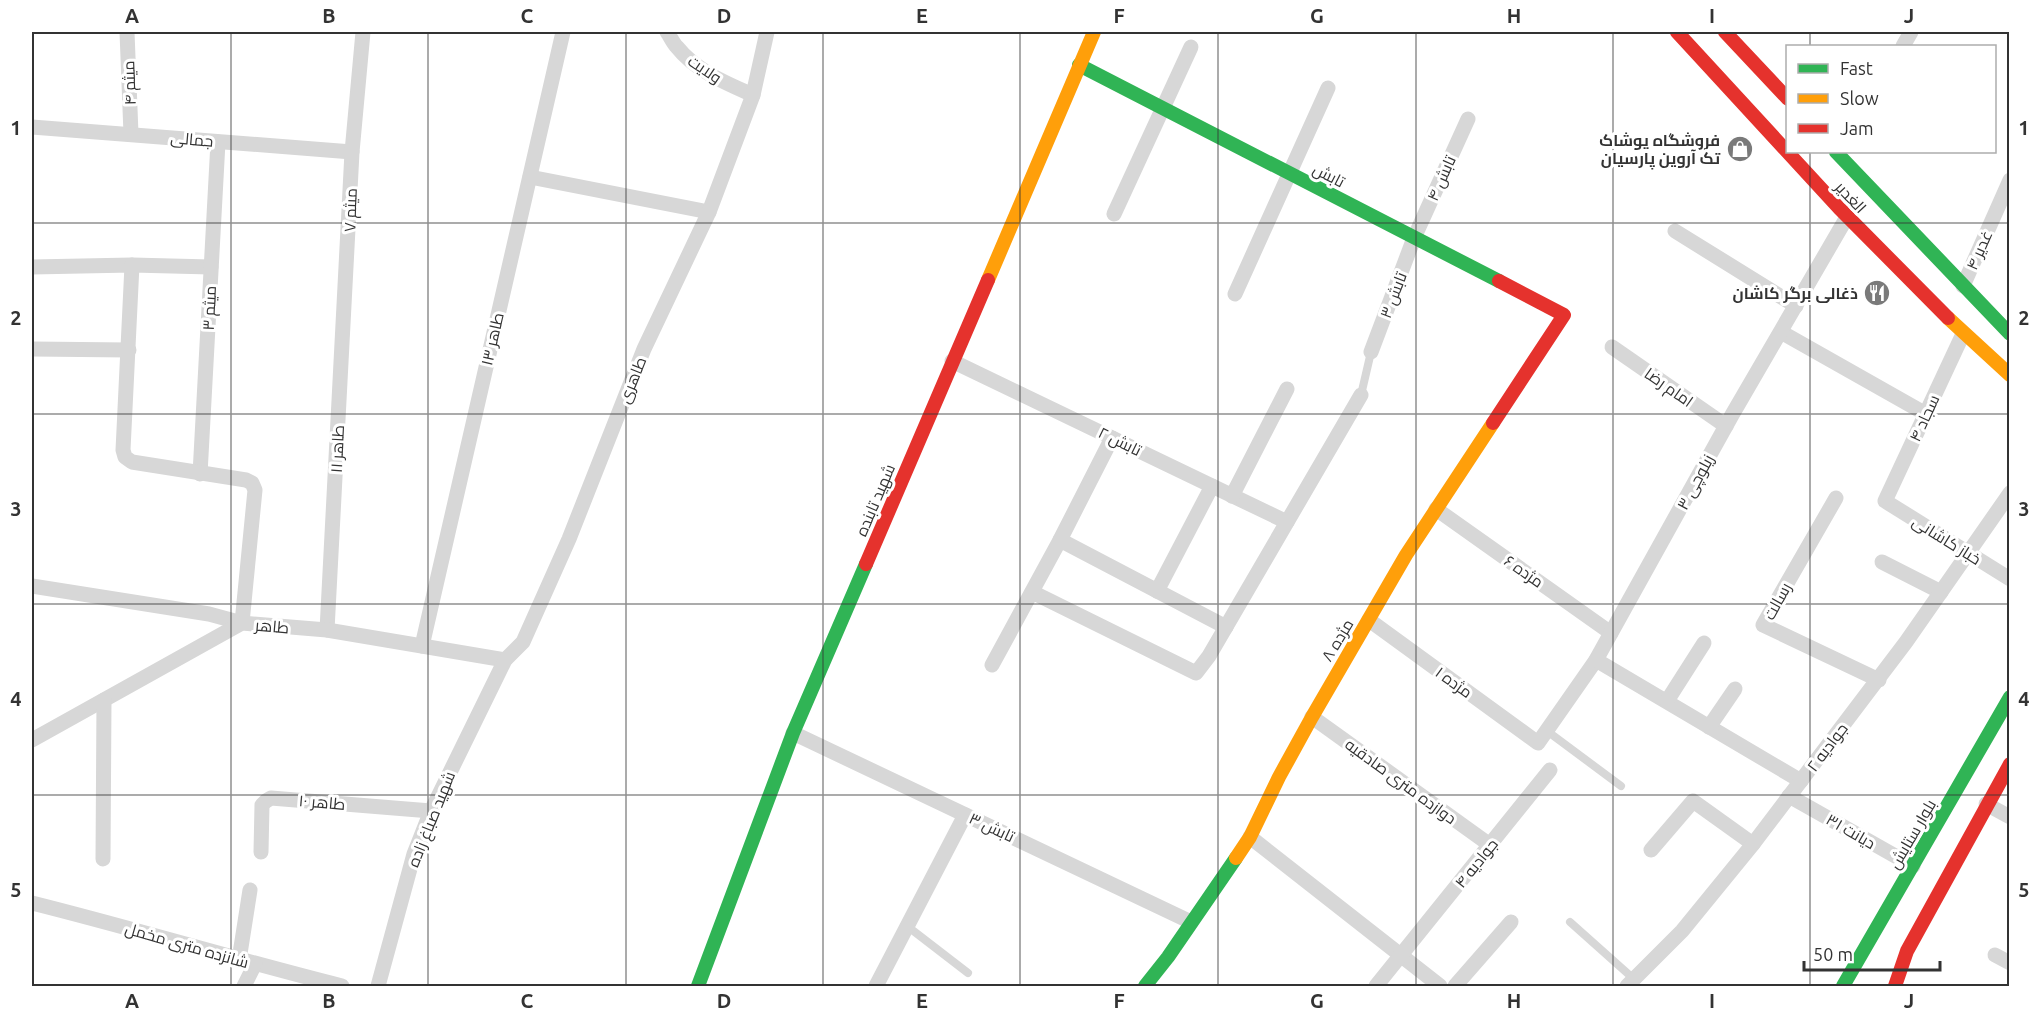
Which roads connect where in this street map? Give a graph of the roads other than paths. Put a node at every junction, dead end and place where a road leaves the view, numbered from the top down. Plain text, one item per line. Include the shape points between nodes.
1 (127, 32) edge
2 (363, 32) edge
3 (563, 32) edge
4 (667, 32) edge
5 (767, 32) edge
6 (1094, 32) edge
7 (1677, 32) edge
8 (1728, 33) edge
9 (1191, 46) dead end
10 (1079, 65) junction
11 (1328, 88) dead end
12 (753, 95) junction
13 (1786, 97) edge
14 (1164, 108) junction
15 (1468, 119) dead end
16 (32, 126) edge
17 (131, 134) junction
18 (218, 142) junction
19 (1786, 151) edge
20 (352, 152) junction
21 (1788, 153) edge
22 (1842, 154) edge
23 (1289, 173) junction
24 (530, 177) junction
25 (2010, 180) edge
26 (709, 212) junction
27 (1114, 214) dead end
28 (1847, 218) junction
29 (1675, 231) dead end
30 (1414, 238) junction
31 (1896, 243) junction
32 (132, 265) junction
33 (32, 267) edge
34 (211, 267) junction
35 (347, 268) joint
36 (1963, 286) junction
37 (1235, 294) dead end
38 (1796, 306) junction
39 (1564, 315) joint
40 (1781, 332) junction
41 (1963, 334) junction
42 (2010, 334) edge
43 (1612, 347) dead end
44 (32, 350) edge
45 (129, 350) junction
46 (1371, 352) joint
47 (952, 361) junction
48 (2010, 375) edge
49 (1287, 389) dead end
50 (1361, 395) joint
51 (1926, 414) junction
52 (1726, 426) junction
53 (1112, 438) junction
54 (200, 474) junction
55 (1212, 486) junction
56 (2010, 493) edge
57 (1232, 496) junction
58 (1836, 498) dead end
59 (1885, 501) joint
60 (1436, 509) junction
61 (1287, 522) junction
62 (1060, 540) junction
63 (1968, 553) junction
64 (1882, 562) dead end
65 (2010, 579) edge
66 (32, 586) edge
67 (1157, 591) junction
68 (1032, 592) junction
69 (1941, 592) junction
70 (1369, 620) junction
71 (242, 623) junction
72 (1226, 627) junction
73 (327, 630) junction
74 (1611, 633) junction
75 (1704, 643) dead end
76 (422, 646) junction
77 (505, 660) junction
78 (1596, 660) junction
79 (992, 665) dead end
80 (1879, 680) junction
81 (1734, 688) dead end
82 (2010, 697) edge
83 (104, 700) junction
84 (1666, 701) junction
85 (1312, 717) junction
86 (2004, 719) edge
87 (1709, 727) junction
88 (794, 733) junction
89 (1542, 737) junction
90 (32, 740) edge
91 (2010, 764) edge
92 (1550, 770) dead end
93 (1801, 781) junction
94 (1621, 786) dead end
95 (1789, 796) junction
96 (1986, 804) junction
97 (431, 811) junction
98 (965, 815) junction
99 (2010, 817) edge
100 (1250, 837) junction
101 (1753, 844) junction
102 (1490, 845) junction
103 (1651, 850) dead end
104 (261, 852) dead end
105 (103, 860) dead end
106 (1913, 866) junction
107 (250, 890) dead end
108 (32, 903) edge
109 (1191, 922) junction
110 (1511, 922) dead end
111 (1570, 922) dead end
112 (907, 926) junction
113 (1401, 955) junction
114 (1995, 955) dead end
115 (239, 960) junction
116 (2010, 963) edge
117 (255, 964) junction
118 (968, 973) dead end
119 (1631, 983) edge
120 (1149, 985) edge
121 (244, 987) edge
122 (342, 987) edge
123 (378, 987) edge
124 (698, 987) edge
125 (876, 987) edge
126 (1376, 987) edge
127 (1440, 987) edge
128 (1455, 987) edge
129 (1843, 987) edge
130 (1895, 987) edge

1 - 17 street, میثم ۴
2 - 20 street
3 - 24 street, طاهر ۱۳
4 - 12 street, ولایت via 694,64
5 - 12 street, طاهری
6 - 10 street, شهید تابنده
7 - 19 street, الغدیر
8 - 13 street
9 - 14 street
10 - 14 street, تابش
10 - 47 street, شهید تابنده
11 - 23 street
12 - 26 street, طاهری
14 - 23 street, تابش
14 - 27 street
15 - 30 street, تابش ۴
16 - 17 street, جمالی
17 - 18 street, جمالی
18 - 20 street, جمالی
18 - 34 street, میثم ۳
20 - 35 street, میثم ۷
21 - 28 street, الغدیر
22 - 31 street, الغدیر
23 - 30 street, تابش
23 - 37 street
24 - 26 street
24 - 76 street, طاهر ۱۳
25 - 36 street, غدیر ۴
26 - 77 street, طاهری via 644,349 569,539 523,642
28 - 31 street, الغدیر
28 - 38 street, زیلوچی ۳
29 - 38 street
30 - 39 street, تابش
30 - 46 street, تابش ۳
31 - 36 street, الغدیر
31 - 41 street, الغدیر
32 - 33 street
32 - 34 street
32 - 45 street
34 - 54 street, میثم ۳
35 - 73 street, طاهر ۱۱
36 - 42 street, الغدیر
38 - 40 street, زیلوچی ۳
39 - 60 street, مژده ۸
40 - 51 street
40 - 52 street, زیلوچی ۳
41 - 48 street, الغدیر
41 - 51 street, سجاد ۴
43 - 52 street, امام رضا
44 - 45 street
45 - 54 street via 125,457 132,462
46 - 50 lane
47 - 53 street, تابش ۲
47 - 88 street, شهید تابنده
49 - 57 street
50 - 61 street
51 - 59 street, سجاد ۴
52 - 74 street, زیلوچی ۳
53 - 55 street, تابش ۲
53 - 62 street
54 - 71 street via 246,480 255,490
55 - 57 street, تابش ۲
55 - 67 street
56 - 63 street, جوادیه ۲
57 - 61 street, تابش ۲
58 - 80 street, رسالت via 1763,625
59 - 63 street, خباز کاشانی
60 - 70 street, مژده ۸
60 - 74 street, مژده ۶
61 - 72 street
62 - 67 street
62 - 68 street
63 - 65 street, خباز کاشانی
63 - 69 street, جوادیه ۲
64 - 69 street
66 - 71 street via 209,614
67 - 72 street
68 - 72 street via 1196,673
68 - 79 street
69 - 80 street, جوادیه ۲
70 - 85 street, مژده ۸
70 - 89 street, مژده ۱
71 - 73 street, طاهر
71 - 83 street, طاهر
73 - 76 street, طاهر
74 - 78 street, زیلوچی ۳
75 - 84 street
76 - 77 street, طاهر
77 - 97 street, شهید صباغ زاده
78 - 84 street
78 - 89 street, زیلوچی ۳
80 - 93 street, جوادیه ۲
81 - 87 street
82 - 86 street, بلوار ستایش
83 - 90 street, طاهر
83 - 105 street
84 - 87 street
85 - 100 street, مژده ۸
85 - 102 street, دوازده متری صادقیه
86 - 106 street, بلوار ستایش
87 - 93 street
88 - 98 street, تابش ۳
88 - 124 street, شهید تابنده
89 - 94 lane
91 - 96 street
92 - 102 street, جوادیه ۴
93 - 95 street, جوادیه ۲
95 - 101 street, جوادیه ۲
95 - 106 street, دیانت ۳۱
96 - 99 street
96 - 130 street via 1907,951
97 - 104 street, طاهر ۱۰ via 272,798 262,806
97 - 123 street, شهید صباغ زاده via 414,854
98 - 109 street, تابش ۳
98 - 112 street
100 - 109 street, مژده ۸
100 - 113 street
101 - 103 street via 1693,801
101 - 119 street, جوادیه ۲ via 1682,931
102 - 113 street, جوادیه ۴
106 - 129 street, بلوار ستایش
107 - 115 street
108 - 115 street, شانزده متری مخمل
109 - 120 street, مژده ۸
110 - 128 street
111 - 119 lane
112 - 118 lane
112 - 125 street
113 - 126 street, جوادیه ۴
113 - 127 street
114 - 116 street
115 - 117 street, شانزده متری مخمل
117 - 121 street
117 - 122 street, شانزده متری مخمل

